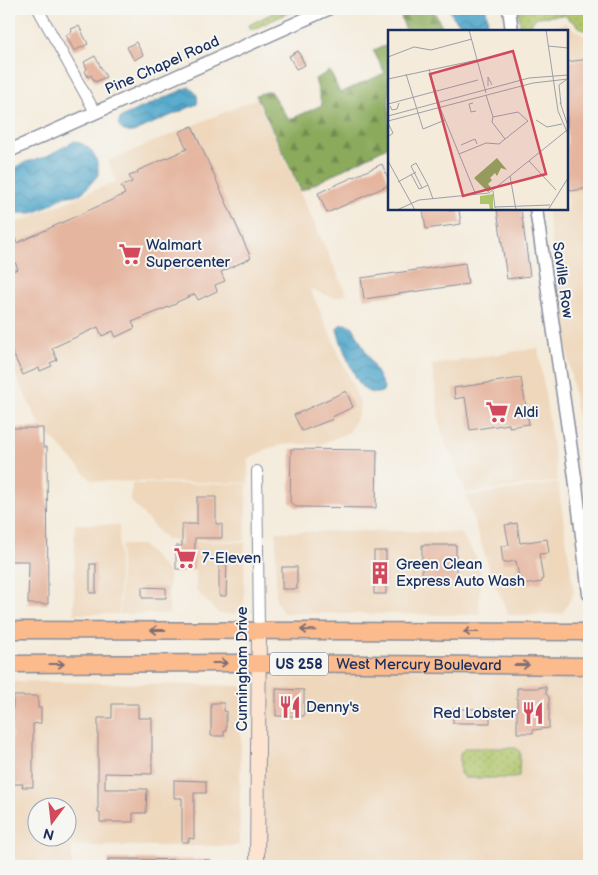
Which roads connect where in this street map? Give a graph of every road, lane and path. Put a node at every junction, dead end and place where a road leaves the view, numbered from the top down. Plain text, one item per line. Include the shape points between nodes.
1 (38, 9) edge
2 (328, 9) edge
3 (508, 9) edge
4 (512, 30) edge
5 (94, 112) junction
6 (9, 151) edge
7 (536, 210) edge
8 (257, 471) dead end
9 (589, 594) edge
10 (9, 630) edge
11 (259, 630) junction
12 (589, 632) edge
13 (9, 664) edge
14 (258, 664) junction
15 (589, 666) edge
16 (257, 866) edge

1 - 5 street
2 - 5 street, Pine Chapel Road
3 - 4 street
5 - 6 street, Pine Chapel Road
7 - 9 street, Saville Row
8 - 11 street, Cunningham Drive
11 -> 10 main road, US 258
12 -> 11 main road, US 258
11 - 14 main road, Cunningham Drive
13 -> 14 main road, West Mercury Boulevard / US 258
14 -> 15 main road, West Mercury Boulevard / US 258
14 - 16 main road, Cunningham Drive

